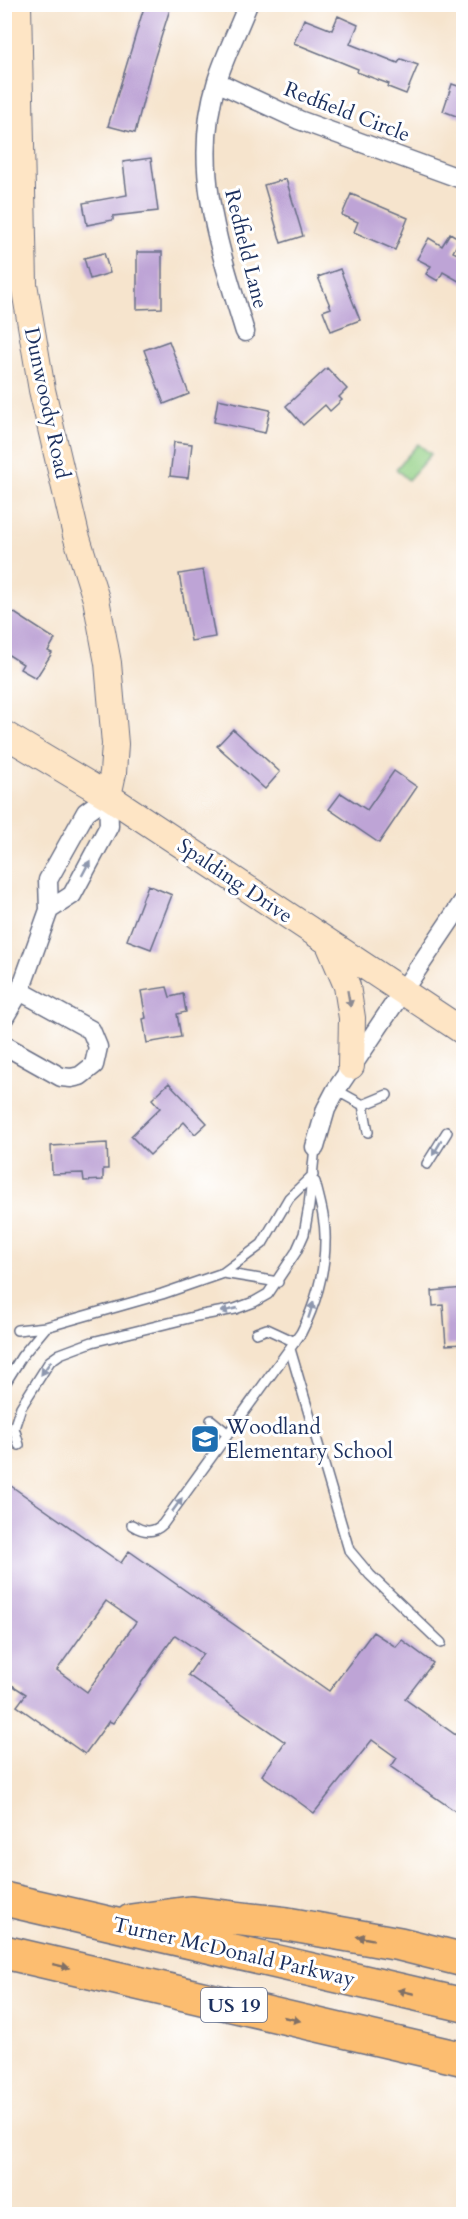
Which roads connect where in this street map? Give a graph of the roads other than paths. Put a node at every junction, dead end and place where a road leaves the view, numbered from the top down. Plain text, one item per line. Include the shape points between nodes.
1 (18, 4) edge
2 (248, 4) edge
3 (217, 82) junction
4 (464, 180) edge
5 (245, 332) dead end
6 (4, 735) edge
7 (108, 796) junction
8 (464, 900) edge
9 (49, 910) junction
10 (329, 944) junction
11 (20, 991) junction
12 (402, 993) junction
13 (4, 1018) edge
14 (464, 1032) edge
15 (4, 1045) edge
16 (351, 1066) junction
17 (336, 1090) junction
18 (387, 1095) dead end
19 (363, 1105) junction
20 (368, 1132) dead end
21 (447, 1132) dead end
22 (315, 1147) joint
23 (427, 1164) dead end
24 (313, 1175) junction
25 (223, 1273) junction
26 (278, 1282) junction
27 (46, 1327) junction
28 (17, 1330) dead end
29 (256, 1333) dead end
30 (293, 1346) junction
31 (4, 1385) edge
32 (211, 1420) dead end
33 (228, 1434) junction
34 (19, 1445) dead end
35 (132, 1525) dead end
36 (441, 1643) dead end
37 (4, 1899) edge
38 (110, 1924) junction
39 (4, 1952) edge
40 (464, 1960) edge
41 (464, 2005) edge
42 (464, 2059) edge

1 - 7 street, Dunwoody Road via 24,284 42,390 76,535 96,599 108,663 116,744
2 - 3 street, Redfield Lane
3 - 4 street, Redfield Circle via 299,120
3 - 5 street, Redfield Lane via 206,136 207,185 221,254
6 - 7 street, Spalding Drive
7 - 9 street via 86,812 48,880
9 -> 7 street via 72,895 109,826
7 - 10 street, Spalding Drive
8 - 12 street
9 - 11 street
10 - 12 street, Spalding Drive
10 -> 16 street via 349,996
11 - 13 street
11 - 15 street via 91,1030 98,1047 94,1065 80,1076 61,1077
12 - 14 street, Spalding Drive
12 - 16 street
16 - 17 street
17 - 19 lane
17 - 22 street
18 - 19 lane
19 - 20 lane
21 -> 23 lane
22 - 24 lane
24 - 25 lane via 289,1198 262,1244
24 - 26 lane via 304,1234
30 -> 24 lane via 310,1312 325,1242
25 - 26 lane
25 - 27 lane
26 -> 34 lane via 268,1294 235,1309 92,1342 60,1354 50,1361 21,1407 14,1428
27 - 28 lane
27 - 31 lane
29 - 30 lane via 267,1329
30 - 33 lane
30 - 36 lane via 349,1550
32 - 33 lane
35 -> 33 lane via 146,1532 160,1527
37 - 38 highway, Turner McDonald Parkway / US 19
40 -> 38 highway via 287,1924 190,1913
41 -> 38 highway, Turner McDonald Parkway / US 19
39 -> 42 highway, US 19

